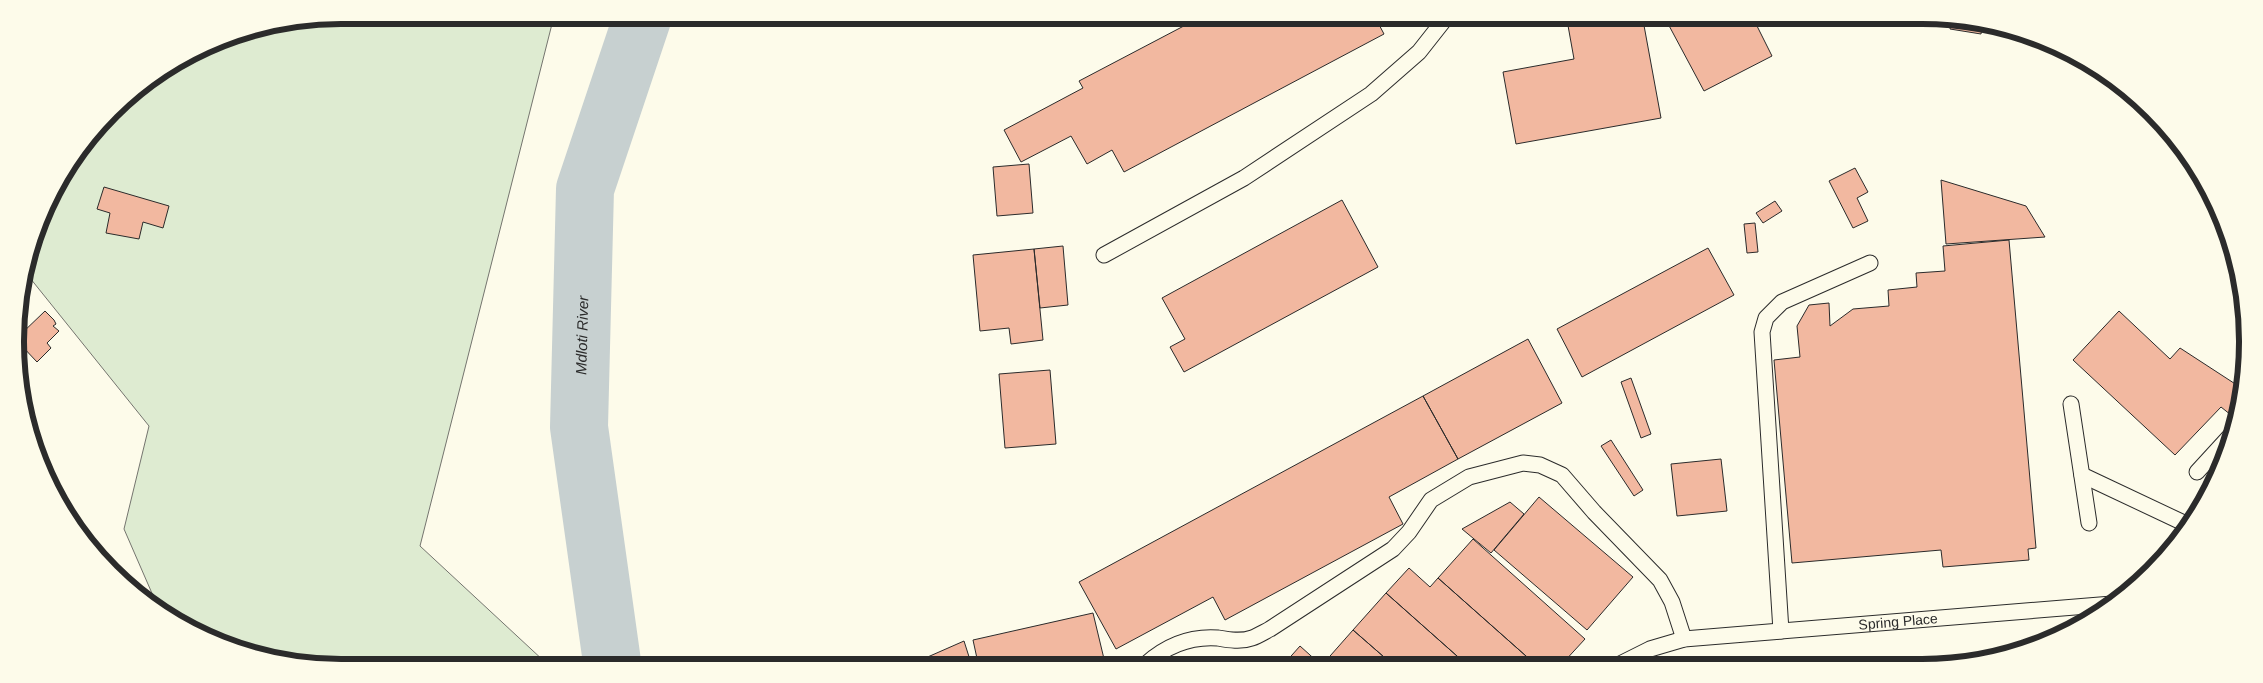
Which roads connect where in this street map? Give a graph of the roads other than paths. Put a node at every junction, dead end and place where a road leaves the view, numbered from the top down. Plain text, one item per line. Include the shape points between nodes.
1 (1441, 24) edge
2 (1104, 255) dead end
3 (1870, 263) dead end
4 (2071, 404) dead end
5 (2221, 448) edge
6 (2197, 472) dead end
7 (2082, 475) junction
8 (2183, 523) edge
9 (2089, 524) dead end
10 (2100, 605) edge
11 (1781, 631) junction
12 (1684, 639) junction
13 (1152, 659) edge
14 (1629, 659) edge

1 - 2 lane via 1419,52 1371,94 1244,178
3 - 11 lane via 1782,302 1766,318 1762,332
4 - 7 lane
5 - 6 lane
7 - 8 lane
7 - 9 lane
10 - 11 lane, Spring Place
11 - 12 lane, Spring Place
12 - 13 lane via 1672,602 1660,580 1562,475 1540,465 1523,463 1469,477 1431,500 1409,532 1393,548 1270,629 1252,638 1197,638 1180,643
12 - 14 lane, Spring Place

